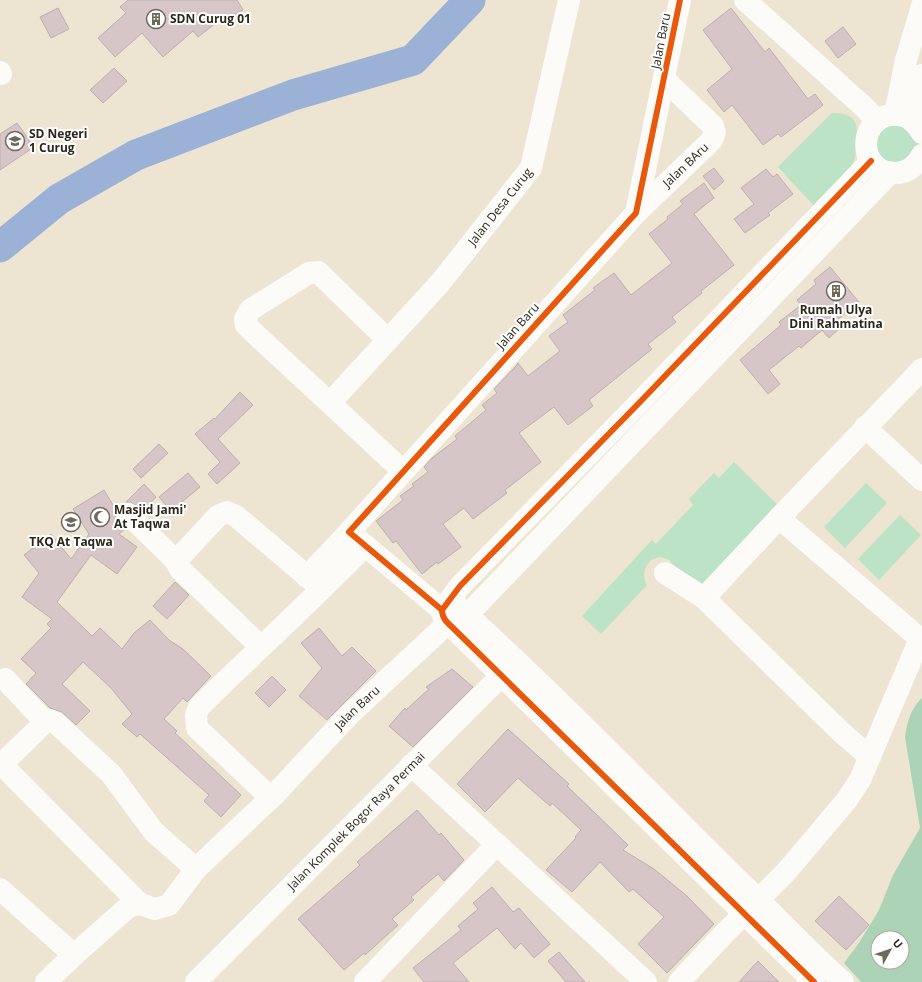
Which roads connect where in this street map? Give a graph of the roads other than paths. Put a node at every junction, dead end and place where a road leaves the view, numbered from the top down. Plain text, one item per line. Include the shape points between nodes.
1 (569, 0) edge
2 (680, 0) edge
3 (745, 0) edge
4 (922, 6) edge
5 (922, 75) edge
6 (665, 80) junction
7 (902, 122) edge
8 (922, 155) edge
9 (871, 161) junction
10 (890, 173) junction
11 (636, 214) junction
12 (388, 340) junction
13 (922, 369) edge
14 (330, 402) junction
15 (640, 402) junction
16 (658, 416) junction
17 (865, 427) junction
18 (403, 471) junction
19 (922, 480) edge
20 (128, 514) dead end
21 (779, 518) junction
22 (357, 539) junction
23 (176, 561) junction
24 (665, 573) dead end
25 (315, 583) junction
26 (704, 598) junction
27 (450, 613) junction
28 (260, 646) junction
29 (510, 668) junction
30 (4, 679) dead end
31 (45, 722) junction
32 (870, 757) junction
33 (411, 765) junction
34 (1, 766) edge
35 (271, 798) junction
36 (497, 844) junction
37 (196, 869) junction
38 (0, 889) edge
39 (140, 904) junction
40 (751, 907) junction
41 (74, 955) junction
42 (46, 982) edge
43 (196, 982) edge
44 (365, 982) edge
45 (646, 982) edge
46 (679, 982) edge
47 (814, 982) edge
48 (843, 982) edge

1 - 12 street, Jalan Desa Curug via 531,168 440,283
2 - 6 street, Jalan Baru
3 - 7 street via 864,107
4 - 7 street via 906,60
5 - 7 street
6 - 11 street, Jalan Baru
6 - 11 street, Jalan BAru via 713,126 715,132 712,140
7 - 9 street via 868,133 866,147
8 - 10 street via 913,167 906,171
9 - 10 street
9 - 15 street
10 - 16 street
11 - 18 street, Jalan Baru
12 - 14 street, Jalan Desa Curug
12 - 14 street via 318,272 309,273 250,310 245,319 246,325
13 - 17 street
14 - 18 street
15 - 16 street
15 - 27 street via 465,581
16 - 27 street
17 - 19 street
17 - 21 street
18 - 22 street, Jalan Baru
20 - 23 street
21 - 26 street
21 - 32 street via 918,637 919,642
22 - 25 street, Jalan Baru
22 - 27 street
23 - 25 street via 218,516 227,512 236,516
23 - 28 street via 180,569
24 - 26 street
25 - 28 street, Jalan Baru
26 - 32 street via 842,733
27 - 29 street
27 - 35 street, Jalan Baru
28 - 35 street, Jalan Baru via 199,707 196,715 197,728
29 - 33 street, Jalan Komplek Bogor Raya Permai
29 - 40 street
30 - 31 street
31 - 34 street
31 - 37 street via 50,720 56,723 111,774 154,832
32 - 40 street via 860,780 829,823
33 - 36 street
33 - 43 street, Jalan Komplek Bogor Raya Permai
34 - 39 street
35 - 37 street, Jalan Baru
36 - 44 street
36 - 45 street
37 - 39 street via 169,904 155,909
38 - 41 street
39 - 41 street via 126,909
40 - 46 street
40 - 47 street
40 - 48 street
41 - 42 street

